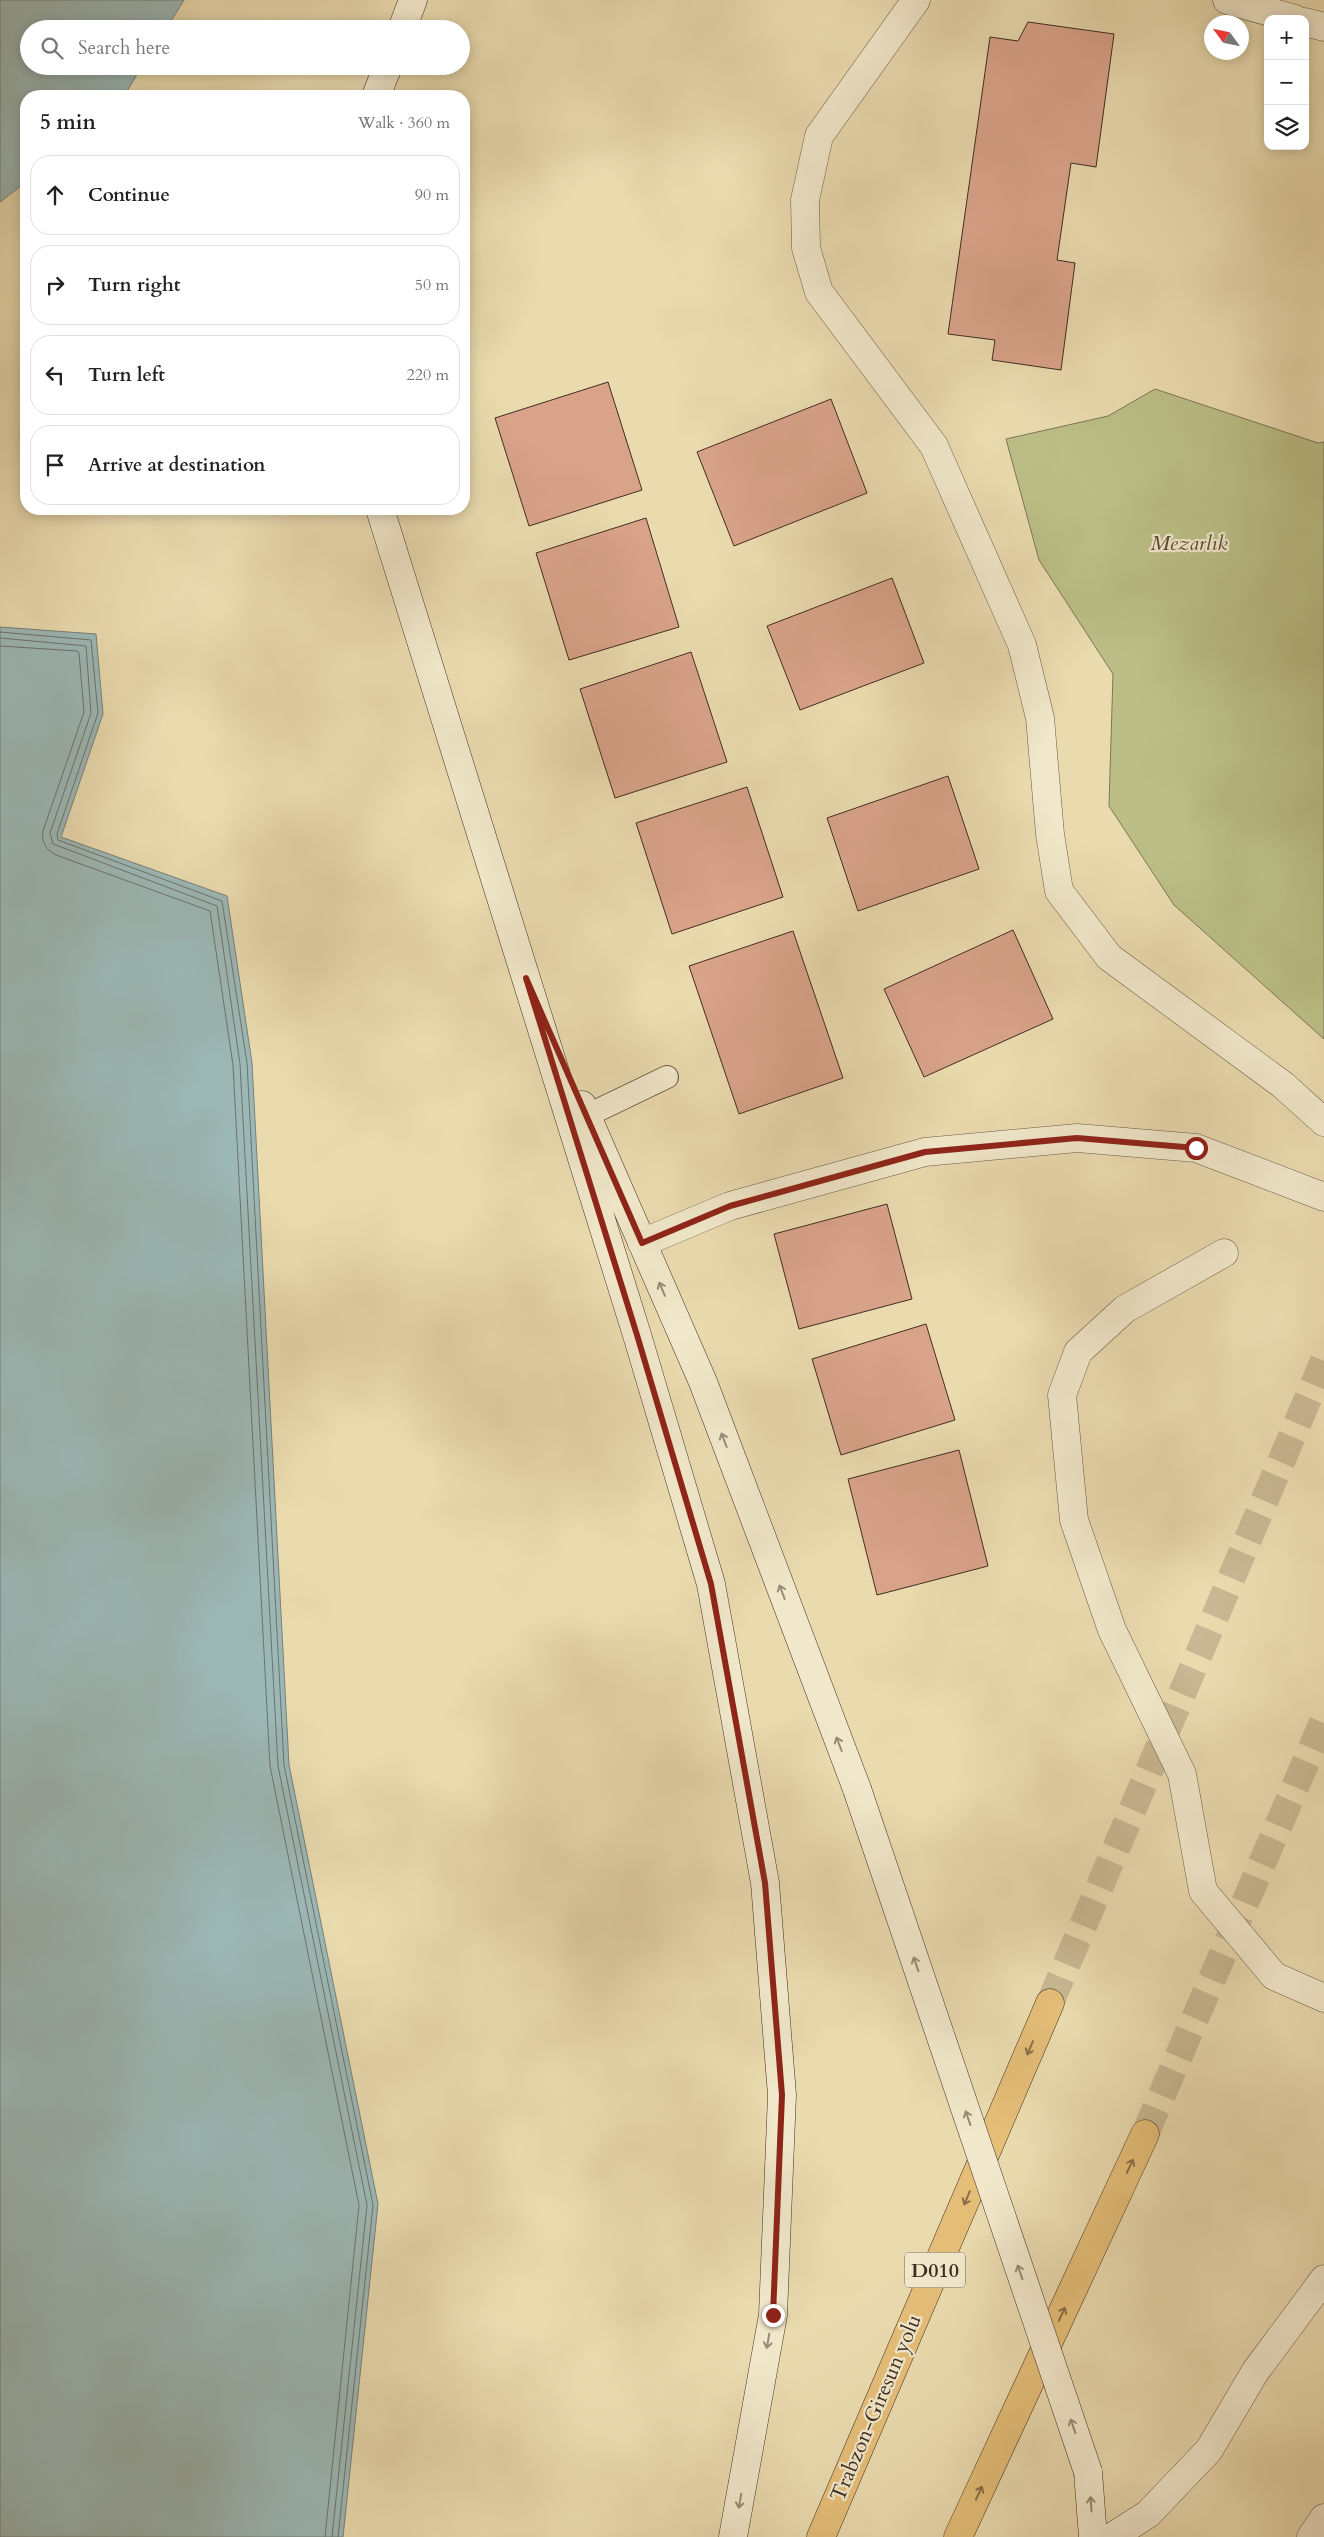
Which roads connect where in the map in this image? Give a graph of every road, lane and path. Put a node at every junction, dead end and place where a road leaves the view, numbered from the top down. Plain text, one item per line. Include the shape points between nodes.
1 (413, 0) edge
2 (916, 0) edge
3 (1227, 0) edge
4 (1281, 15) edge
5 (405, 20) edge
6 (1309, 23) edge
7 (1324, 27) edge
8 (384, 75) edge
9 (378, 90) edge
10 (382, 515) edge
11 (526, 978) junction
12 (667, 1077) dead end
13 (586, 1116) junction
14 (1324, 1122) edge
15 (1324, 1197) edge
16 (642, 1243) junction
17 (1224, 1253) dead end
18 (1324, 1998) edge
19 (1050, 2004) tunnel mouth
20 (1145, 2134) tunnel mouth
21 (1324, 2279) edge
22 (1324, 2518) edge
23 (733, 2537) edge
24 (821, 2537) edge
25 (958, 2537) edge
26 (1093, 2537) edge
27 (1112, 2537) edge
28 (1311, 2537) edge

1 - 5 main road
2 - 14 main road via 818,136 805,200 806,248 819,292 934,446 1022,645 1040,718 1050,834 1059,891 1109,956 1283,1085
3 - 4 main road
6 - 7 main road
8 - 9 main road
10 - 11 main road
11 - 13 main road
11 -> 23 main road via 711,1584 765,1883 782,2095 773,2315
12 - 13 lane
13 - 16 main road
15 - 16 main road via 1196,1148 1077,1138 925,1152 730,1206
26 -> 16 main road, bridge via 1088,2472 856,1789 703,1382
17 - 18 main road via 1125,1309 1078,1352 1062,1395 1074,1520 1112,1630 1182,1774 1203,1891 1274,1976
19 -> 24 highway, Trabzon-Giresun yolu / D010
25 -> 20 highway
21 - 27 main road via 1255,2372 1210,2450 1148,2514
22 - 28 main road

